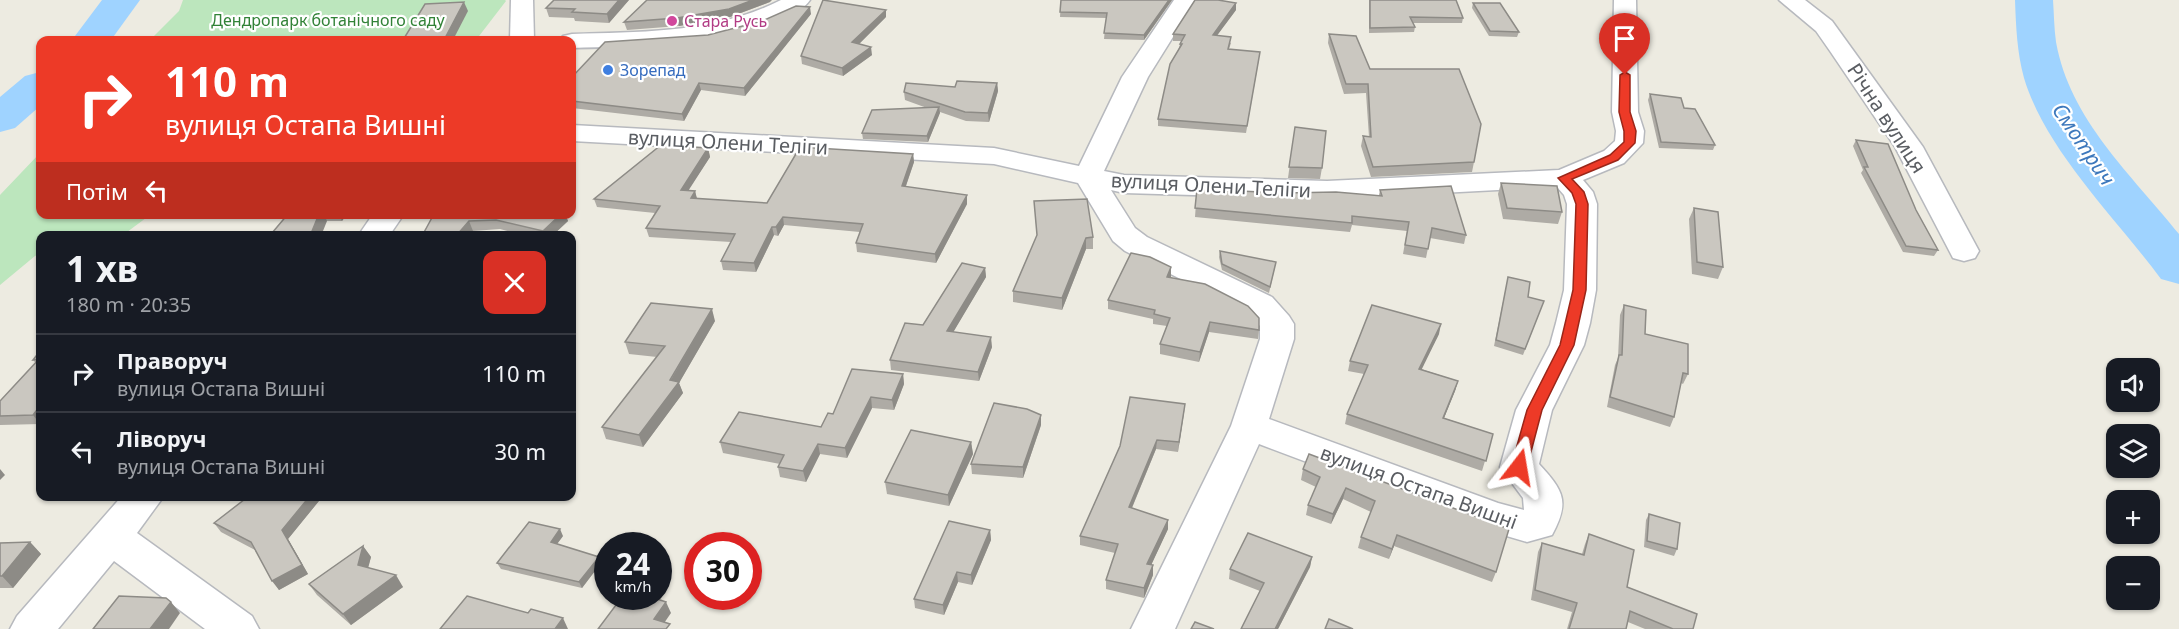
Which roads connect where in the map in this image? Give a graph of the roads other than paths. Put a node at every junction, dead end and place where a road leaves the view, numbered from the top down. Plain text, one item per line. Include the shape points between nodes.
1 (522, 0) edge
2 (800, 0) edge
3 (1185, 0) edge
4 (1625, 0) edge
5 (1790, 0) edge
6 (522, 36) edge
7 (576, 41) edge
8 (576, 134) edge
9 (1088, 176) junction
10 (1564, 178) junction
11 (1964, 251) dead end
12 (1249, 426) junction
13 (141, 501) edge
14 (112, 537) junction
15 (32, 629) edge
16 (237, 629) edge
17 (1153, 629) edge

1 - 6 street
2 - 7 street via 762,19 721,32
3 - 9 street via 1135,77
4 - 10 street via 1625,112 1629,143 1614,157
5 - 11 street, Річна вулиця via 1824,26 1840,47 1909,147
8 - 9 street, вулиця Олени Теліги via 994,156
9 - 10 street, вулиця Олени Теліги via 1124,184 1328,190
9 - 12 street via 1124,234 1136,244 1260,305 1277,324 1277,339
10 - 12 street, вулиця Остапа Вишні via 1578,192 1582,204 1580,290 1567,345 1534,410 1519,467 1541,491 1545,506 1538,524 1527,526 1493,517
12 - 17 street
13 - 14 street
14 - 15 street
14 - 16 street

